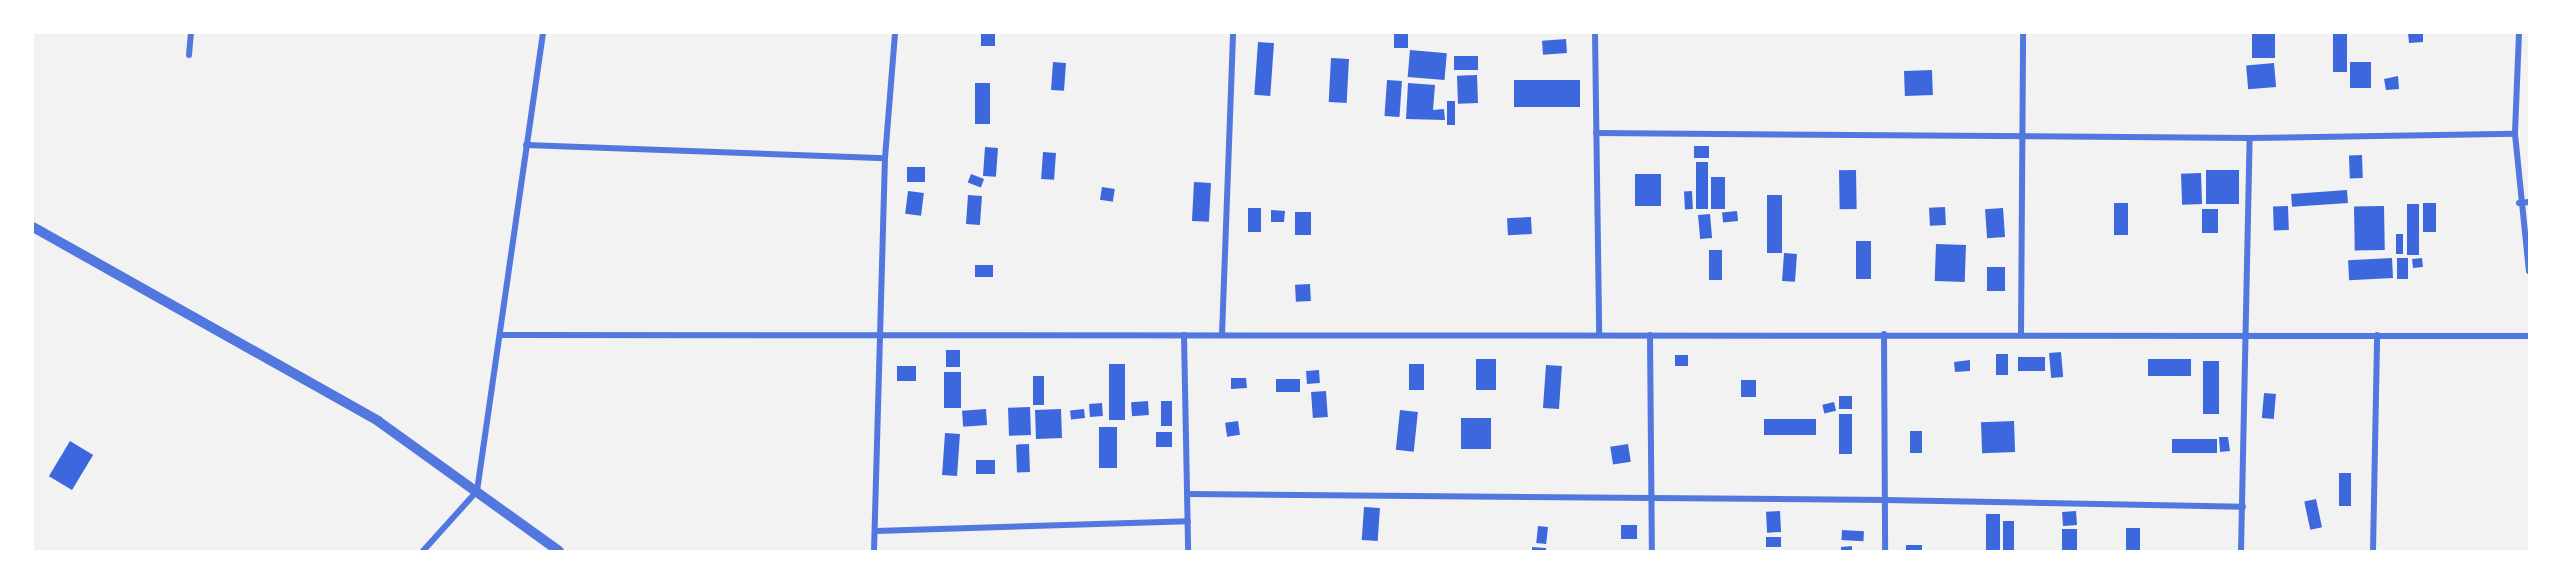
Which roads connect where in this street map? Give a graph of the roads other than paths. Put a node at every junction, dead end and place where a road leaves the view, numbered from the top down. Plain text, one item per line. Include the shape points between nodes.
1 (191, 33) edge
2 (543, 33) edge
3 (894, 33) edge
4 (1233, 33) edge
5 (1595, 33) edge
6 (2023, 33) edge
7 (2519, 33) edge
8 (189, 55) dead end
9 (1596, 133) junction
10 (2515, 134) junction
11 (2022, 136) junction
12 (2250, 138) junction
13 (526, 145) junction
14 (885, 158) junction
15 (2529, 202) edge
16 (2520, 203) junction
17 (33, 227) edge
18 (2529, 271) edge
19 (2248, 333) junction
20 (1884, 334) junction
21 (2021, 334) junction
22 (2377, 334) junction
23 (502, 335) junction
24 (881, 335) junction
25 (1184, 335) junction
26 (1222, 335) junction
27 (1599, 335) junction
28 (1650, 335) junction
29 (2529, 336) edge
30 (477, 491) junction
31 (1187, 494) junction
32 (1651, 499) junction
33 (1885, 500) junction
34 (2243, 507) junction
35 (1188, 521) junction
36 (876, 531) junction
37 (423, 551) edge
38 (559, 551) edge
39 (874, 551) edge
40 (1188, 551) edge
41 (1652, 551) edge
42 (1885, 551) edge
43 (2241, 551) edge
44 (2373, 551) edge

1 - 8 street
2 - 13 street
3 - 14 street
4 - 26 street
5 - 9 street
6 - 11 street
7 - 10 street
9 - 11 street
9 - 27 street
10 - 12 street
10 - 16 street
11 - 12 street
11 - 21 street
12 - 19 street
13 - 14 street
13 - 23 street
14 - 24 street
15 - 16 street
16 - 18 street
17 - 30 street via 378,421
19 - 21 street
19 - 22 street
19 - 34 street
20 - 21 street
20 - 28 street
20 - 33 street
22 - 29 street
22 - 44 street
23 - 24 street
23 - 30 street
24 - 25 street
24 - 36 street
25 - 26 street
25 - 31 street
26 - 27 street
27 - 28 street
28 - 32 street
30 - 37 street
30 - 38 street
31 - 32 street
31 - 35 street
32 - 33 street
32 - 41 street
33 - 34 street
33 - 42 street
34 - 43 street
35 - 36 street
35 - 40 street
36 - 39 street

